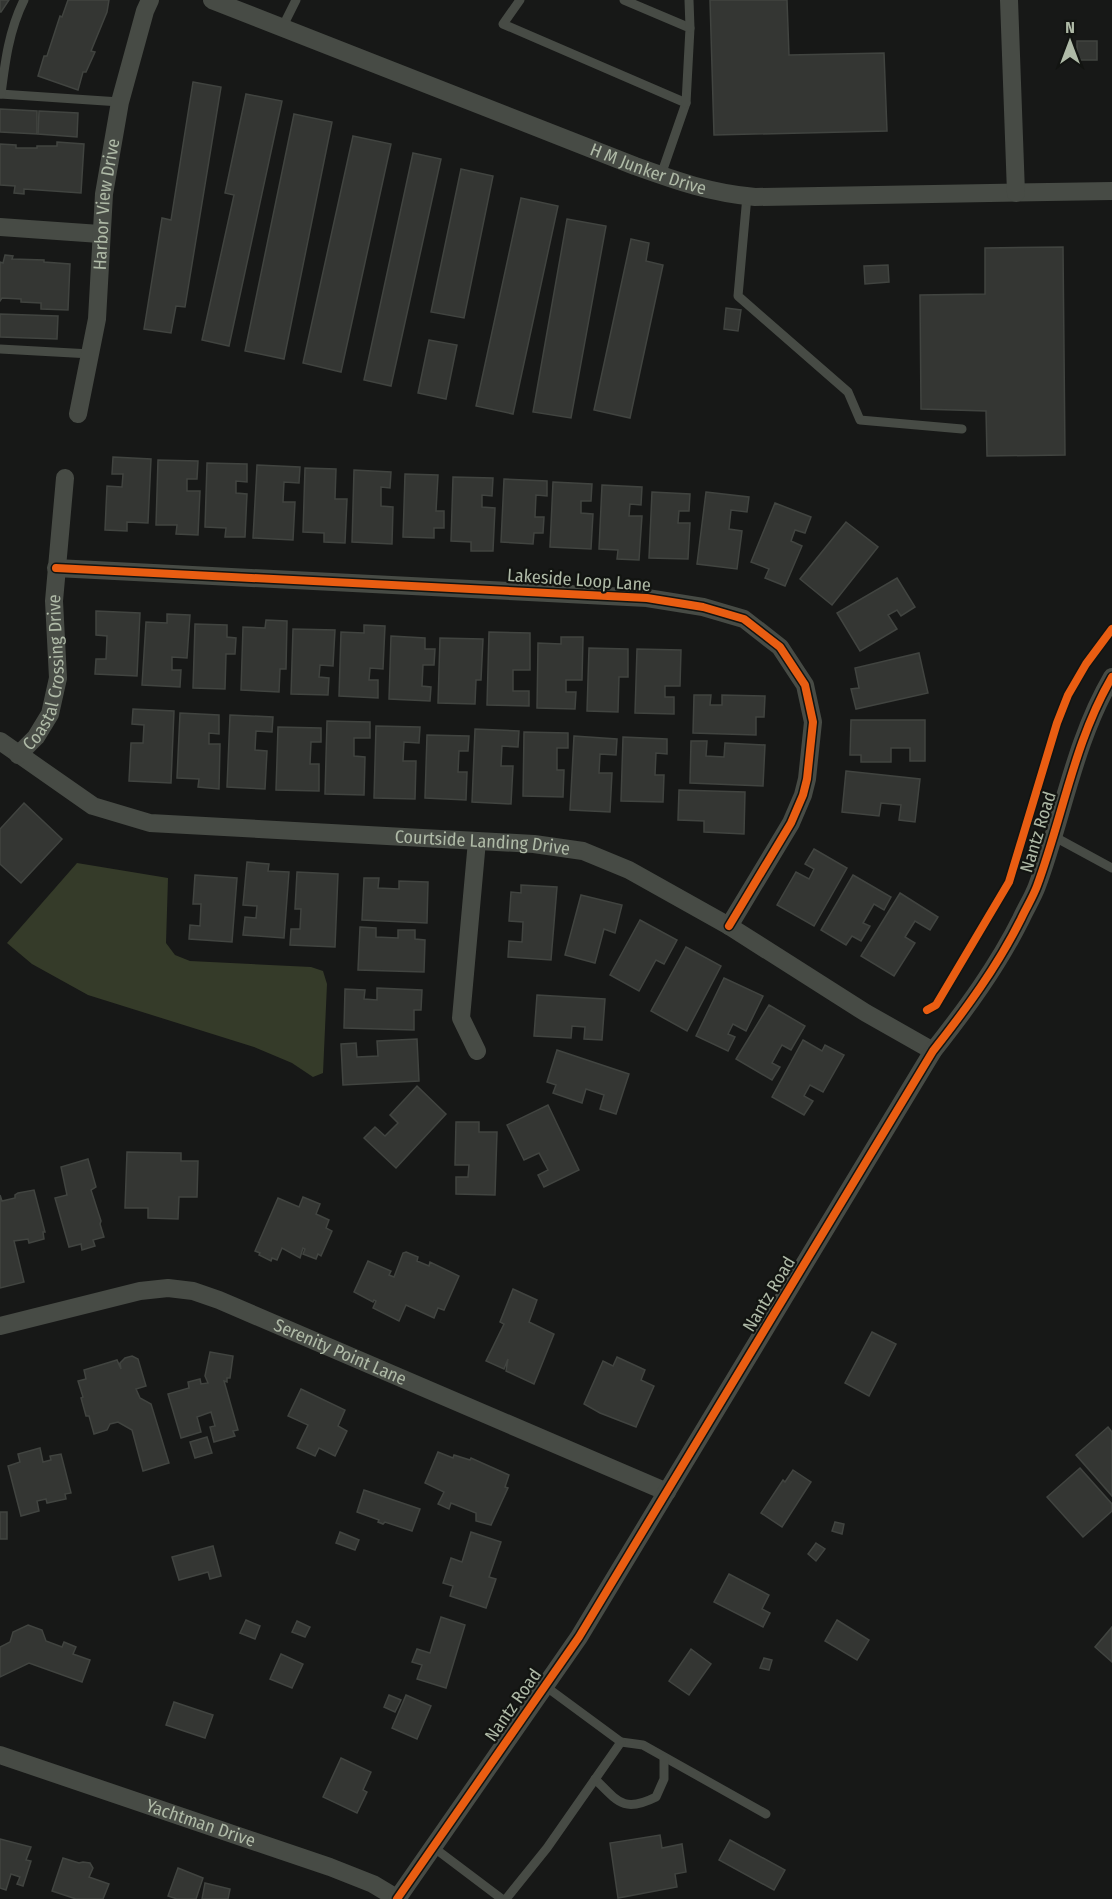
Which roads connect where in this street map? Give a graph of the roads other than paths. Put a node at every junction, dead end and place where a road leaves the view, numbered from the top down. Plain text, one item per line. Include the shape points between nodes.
1 (24, 0) edge
2 (150, 0) edge
3 (212, 0) edge
4 (296, 0) edge
5 (520, 0) edge
6 (624, 0) edge
7 (689, 0) edge
8 (1009, 0) edge
9 (282, 28) junction
10 (690, 28) junction
11 (0, 94) edge
12 (120, 102) junction
13 (687, 103) junction
14 (661, 175) junction
15 (1112, 191) edge
16 (1016, 193) junction
17 (747, 196) junction
18 (0, 227) edge
19 (100, 234) junction
20 (0, 349) edge
21 (91, 354) junction
22 (78, 414) dead end
23 (962, 429) dead end
24 (65, 478) dead end
25 (56, 568) junction
26 (1112, 677) edge
27 (0, 741) edge
28 (18, 755) junction
29 (1053, 836) junction
30 (477, 841) junction
31 (1112, 868) edge
32 (729, 926) junction
33 (933, 1051) junction
34 (477, 1052) dead end
35 (0, 1326) edge
36 (667, 1492) junction
37 (545, 1686) junction
38 (621, 1742) junction
39 (0, 1755) edge
40 (664, 1758) junction
41 (595, 1779) junction
42 (766, 1814) dead end
43 (434, 1846) junction
44 (397, 1899) edge
45 (504, 1899) edge

1 - 11 lane via 8,45
2 - 12 street, Harbor View Drive
3 - 9 street, H M Junker Drive
4 - 9 lane
5 - 13 lane via 503,24
6 - 10 lane
7 - 10 lane
8 - 16 street
9 - 14 street, H M Junker Drive
10 - 13 lane
11 - 12 lane
12 - 19 street, Harbor View Drive
13 - 14 lane
14 - 17 street, H M Junker Drive via 699,189
15 - 16 street, H M Junker Drive
16 - 17 street, H M Junker Drive
17 - 23 lane via 738,296 848,392 860,420
18 - 19 street
19 - 21 street, Harbor View Drive via 97,319
20 - 21 lane
21 - 22 street, Harbor View Drive
24 - 25 street, Coastal Crossing Drive
25 - 28 street, Coastal Crossing Drive via 58,678 50,714 36,737
25 - 32 street, Lakeside Loop Lane via 647,598 703,607 744,619 780,647 805,685 813,722 807,779 797,810
26 - 29 street, Nantz Road via 1080,743
27 - 28 street, Courtside Landing Drive
28 - 30 street, Courtside Landing Drive via 93,806 150,823
29 - 31 lane
29 - 33 street, Nantz Road via 1037,888 1012,937 986,981
30 - 32 street, Courtside Landing Drive via 583,851 629,870
30 - 34 street via 461,1018
32 - 33 street, Courtside Landing Drive
33 - 36 street, Nantz Road
35 - 36 street, Serenity Point Lane via 140,1292 168,1288 194,1291
36 - 37 street, Nantz Road
37 - 38 lane
37 - 43 street, Nantz Road
38 - 40 lane via 643,1745
38 - 41 lane
39 - 44 street, Yachtman Drive via 330,1867 373,1884
40 - 41 lane via 664,1779 656,1797 640,1805 620,1803
40 - 42 lane
41 - 45 lane via 547,1848
43 - 44 street, Nantz Road
43 - 45 lane

